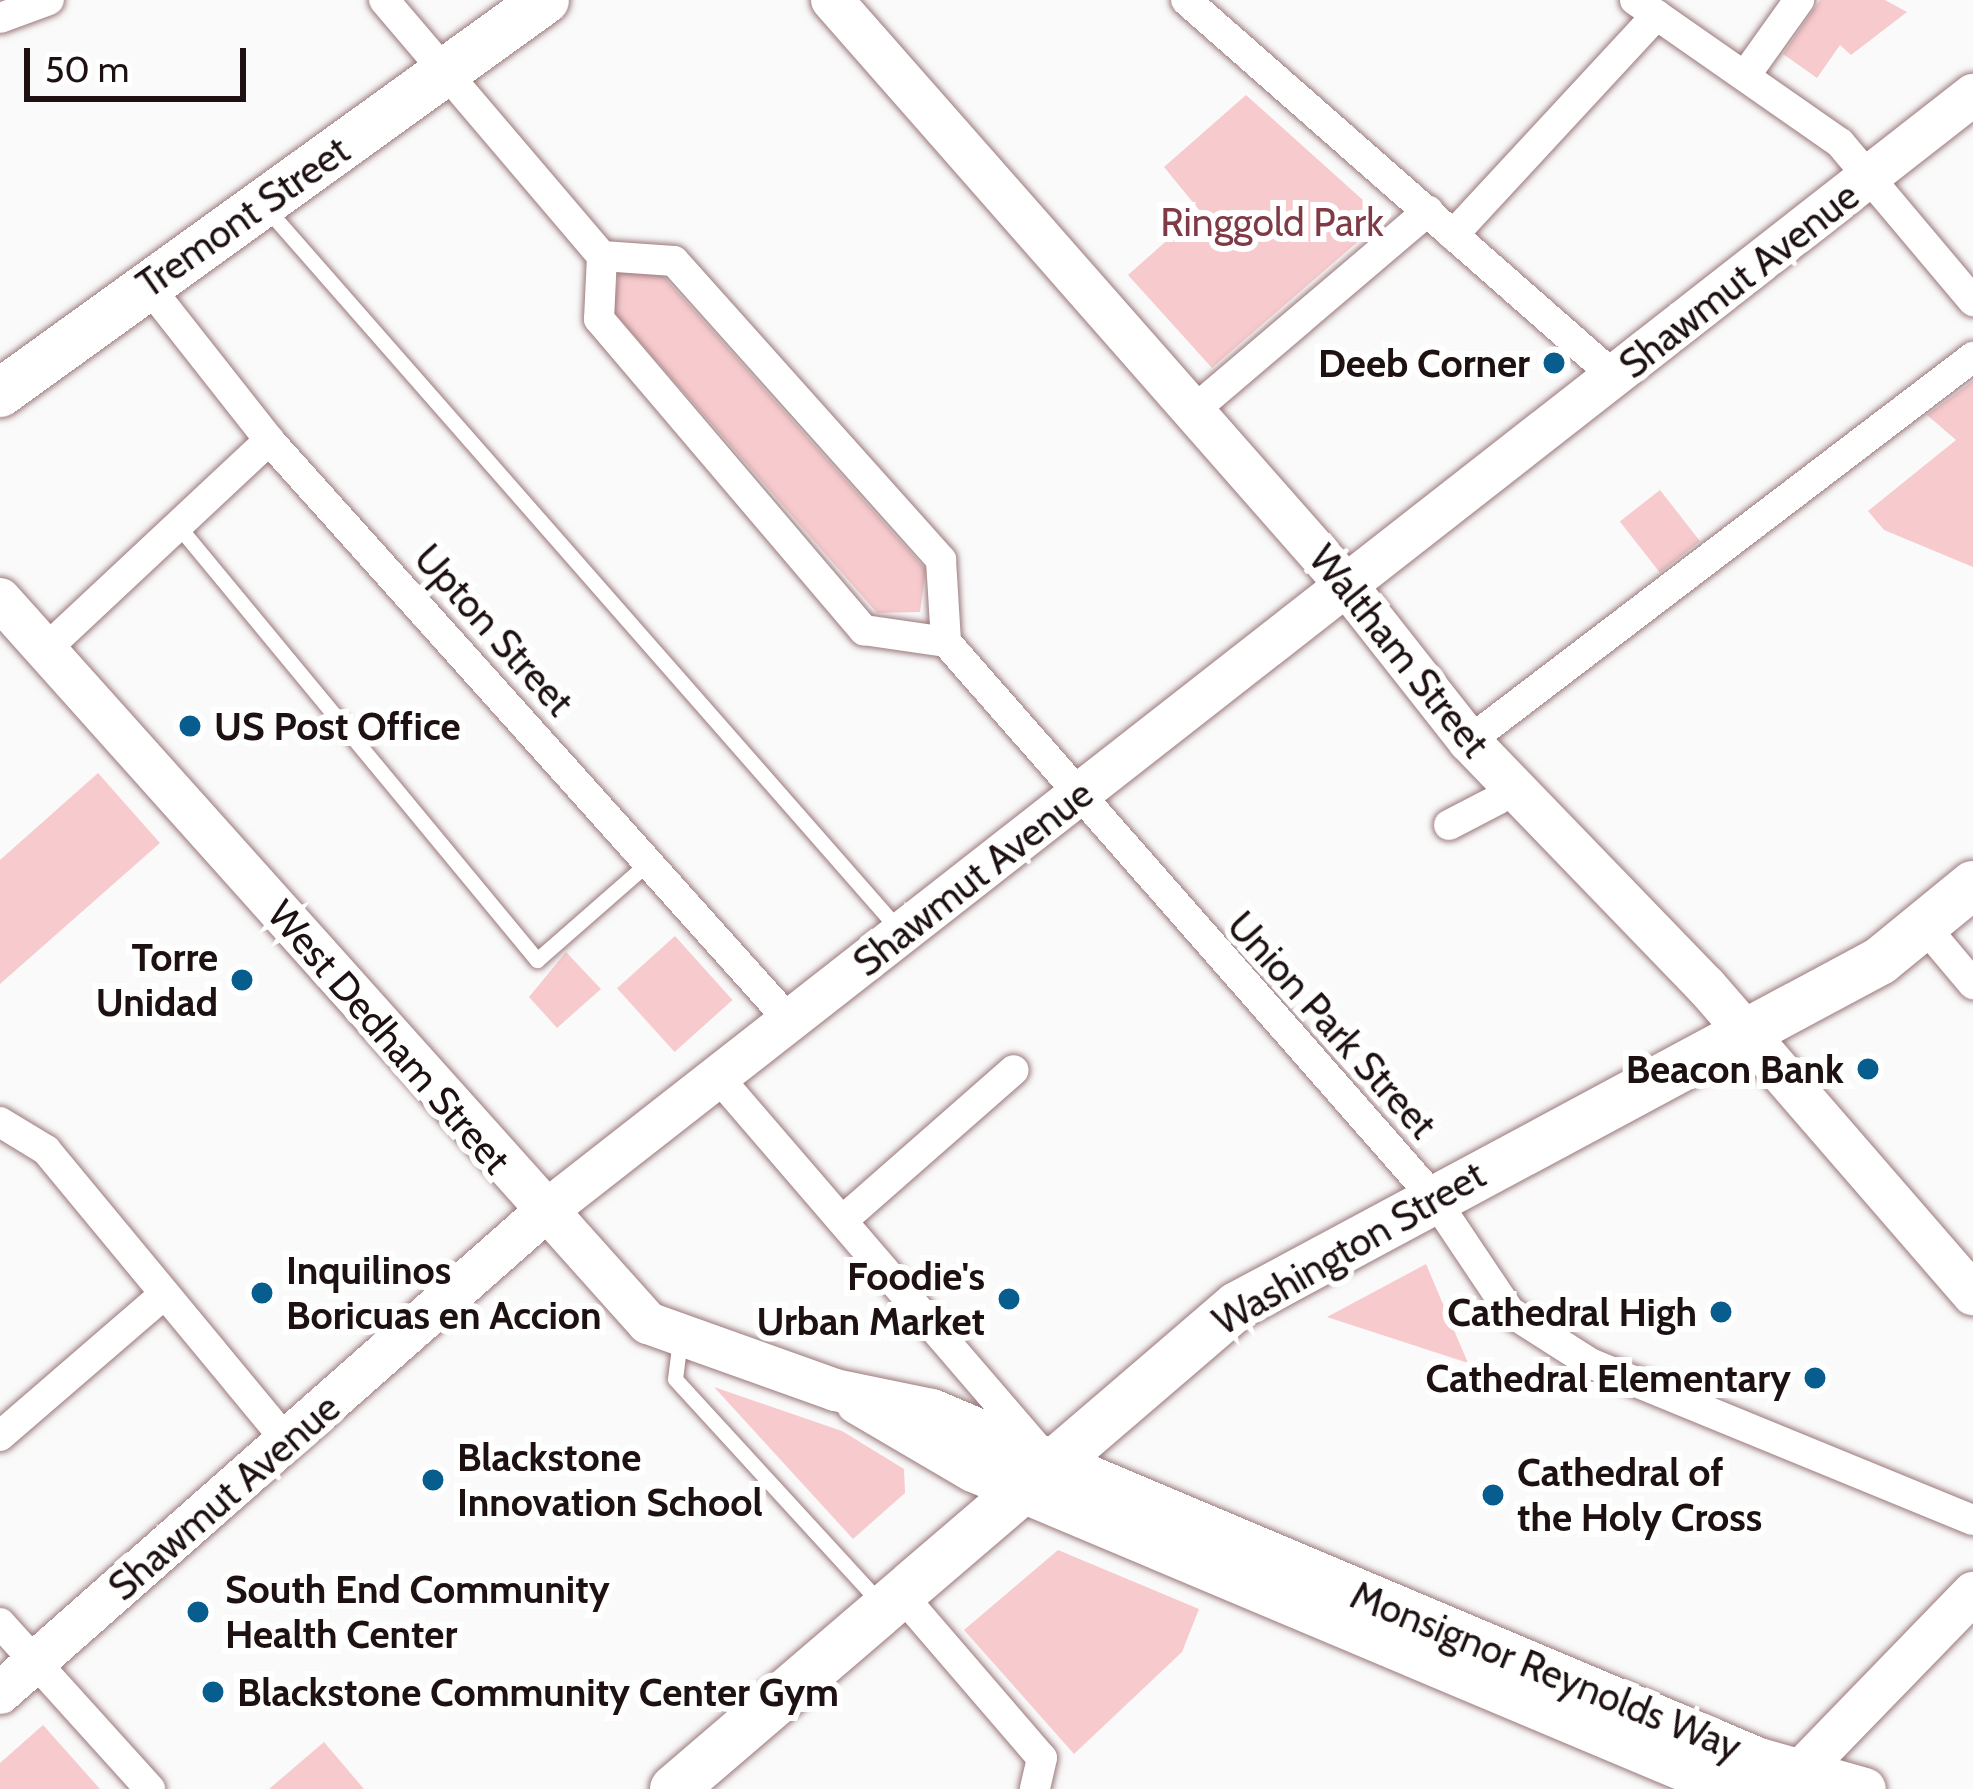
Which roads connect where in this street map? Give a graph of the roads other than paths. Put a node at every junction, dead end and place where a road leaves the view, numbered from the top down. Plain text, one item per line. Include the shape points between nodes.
1 (49, 0) edge
2 (384, 0) edge
3 (545, 0) edge
4 (832, 0) edge
5 (1186, 0) edge
6 (1799, 0) edge
7 (1646, 8) edge
8 (0, 18) edge
9 (1747, 73) junction
10 (445, 74) junction
11 (1973, 95) edge
12 (1873, 176) junction
13 (263, 204) junction
14 (1428, 211) junction
15 (1453, 235) junction
16 (602, 256) junction
17 (148, 286) junction
18 (1973, 301) edge
19 (1973, 357) edge
20 (1615, 377) junction
21 (0, 393) edge
22 (1193, 411) junction
23 (269, 440) junction
24 (179, 526) junction
25 (1347, 586) junction
26 (18, 630) edge
27 (946, 642) junction
28 (1469, 741) junction
29 (1079, 795) junction
30 (1499, 799) dead end
31 (1449, 825) dead end
32 (649, 862) junction
33 (1973, 885) edge
34 (1925, 927) junction
35 (902, 934) junction
36 (1973, 984) edge
37 (790, 1021) junction
38 (1746, 1033) junction
39 (1014, 1070) dead end
40 (718, 1077) junction
41 (0, 1122) edge
42 (1433, 1197) junction
43 (546, 1211) junction
44 (843, 1220) junction
45 (1973, 1294) edge
46 (160, 1297) junction
47 (680, 1336) junction
48 (0, 1436) edge
49 (287, 1442) junction
50 (1033, 1477) junction
51 (1973, 1520) edge
52 (1973, 1593) edge
53 (891, 1599) junction
54 (0, 1623) edge
55 (37, 1662) junction
56 (0, 1693) edge
57 (1790, 1782) edge
58 (150, 1789) edge
59 (674, 1789) edge
60 (1035, 1789) edge
61 (1865, 1789) edge

1 - 8 street
2 - 10 street
3 - 10 main road, Tremont Street
4 - 22 main road, Waltham Street
5 - 14 street
6 - 9 street
7 - 9 street
7 - 15 street
9 - 12 street
10 - 13 main road, Tremont Street
10 - 16 street
11 - 12 main road, Shawmut Avenue
12 - 18 street
12 - 20 main road, Shawmut Avenue
13 - 17 main road, Tremont Street
13 - 35 lane
14 - 15 street
14 - 22 street
15 - 20 street
16 - 27 street via 599,319 864,630
16 - 27 street via 674,261 941,560
17 - 21 main road, Tremont Street
17 - 23 street, Upton Street
19 - 28 street
20 - 25 main road, Shawmut Avenue
22 - 25 main road, Waltham Street
23 - 24 street
23 - 32 street, Upton Street
24 - 26 street
24 - 32 lane via 537,960
25 - 28 main road, Waltham Street
25 - 29 main road, Shawmut Avenue
26 - 43 main road, West Dedham Street
27 - 29 street, Union Park Street
28 - 38 main road, Waltham Street
29 - 35 main road, Shawmut Avenue
29 - 42 street, Union Park Street
30 - 31 street
32 - 37 street, Upton Street
33 - 34 main road, Washington Street
34 - 36 street
34 - 38 main road, Washington Street
35 - 37 main road, Shawmut Avenue
37 - 40 main road, Shawmut Avenue
38 - 42 main road, Washington Street
38 - 45 main road, Waltham Street
39 - 44 street
40 - 43 main road, Shawmut Avenue
40 - 44 street
41 - 46 street via 46,1150
42 - 50 main road, Washington Street via 1237,1306
42 - 51 street, Union Park Street via 1535,1334
43 - 47 main road, West Dedham Street via 634,1313
43 - 49 main road, Shawmut Avenue
44 - 50 street
46 - 48 street
46 - 49 street
47 - 50 main road, West Dedham Street via 835,1390 932,1410
47 - 53 lane via 675,1379
49 - 55 main road, Shawmut Avenue
50 - 53 main road, Washington Street
50 - 57 main road, Monsignor Reynolds Way
52 - 57 main road
53 - 59 main road, Washington Street
53 - 60 street via 1042,1758
54 - 55 street
55 - 56 main road, Shawmut Avenue
55 - 58 street
57 - 61 main road, Monsignor Reynolds Way

